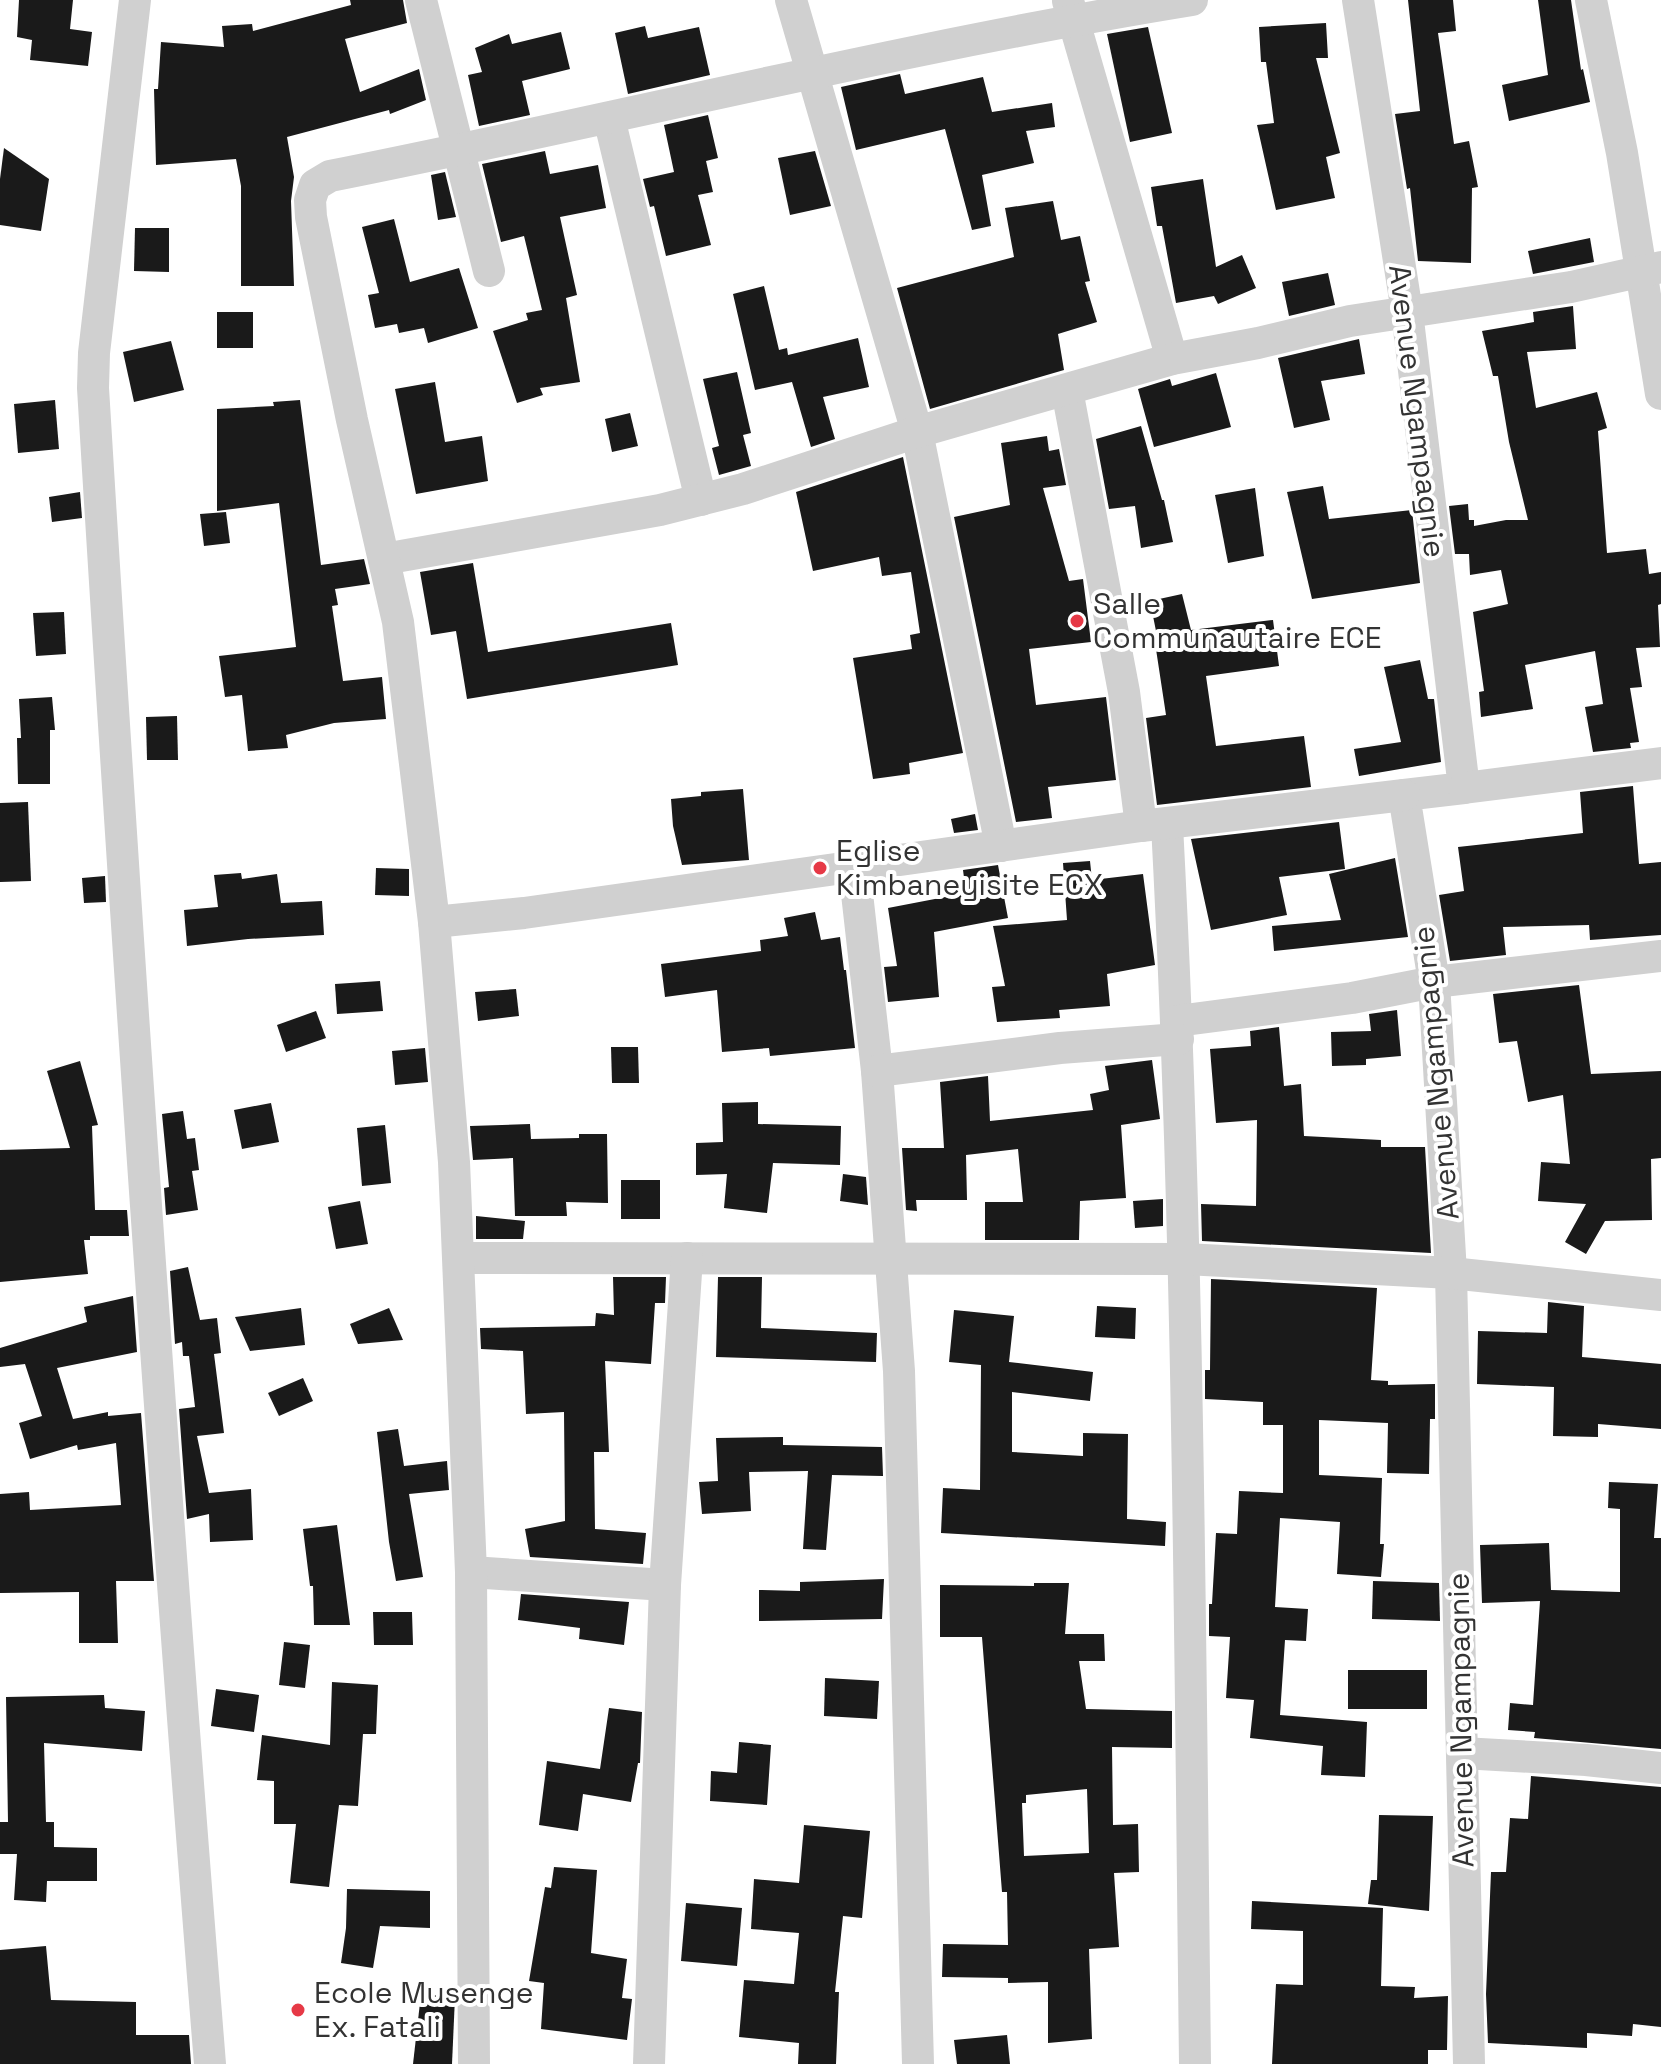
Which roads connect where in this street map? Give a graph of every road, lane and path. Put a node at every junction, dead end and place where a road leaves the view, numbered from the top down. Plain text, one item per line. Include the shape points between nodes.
1 (135, 0) edge
2 (421, 0) edge
3 (791, 0) edge
4 (1192, 0) edge
5 (1358, 0) edge
6 (1591, 0) edge
7 (1070, 10) edge
8 (811, 74) junction
9 (609, 118) junction
10 (460, 150) junction
11 (1651, 269) edge
12 (489, 271) dead end
13 (1407, 312) junction
14 (1172, 359) junction
15 (1067, 390) junction
16 (1661, 394) edge
17 (917, 432) junction
18 (701, 500) junction
19 (384, 559) junction
20 (1661, 763) edge
21 (1464, 788) junction
22 (1404, 795) junction
23 (1154, 826) junction
24 (1001, 846) junction
25 (854, 867) junction
26 (434, 922) junction
27 (1661, 956) edge
28 (1434, 982) junction
29 (1178, 1030) junction
30 (877, 1071) junction
31 (459, 1258) junction
32 (687, 1258) junction
33 (891, 1258) junction
34 (1185, 1259) junction
35 (1451, 1273) junction
36 (1661, 1295) edge
37 (471, 1572) junction
38 (665, 1585) junction
39 (1462, 1753) junction
40 (1661, 1768) edge
41 (210, 2064) edge
42 (474, 2064) edge
43 (649, 2064) edge
44 (918, 2064) edge
45 (1195, 2064) edge
46 (1469, 2064) edge

1 - 41 street via 93,388 173,1601
2 - 10 street
3 - 8 street
4 - 7 street
5 - 13 street, Avenue Ngampagnie
6 - 11 street
7 - 8 street
7 - 14 street
8 - 9 street
8 - 17 street
9 - 10 street
9 - 18 street
10 - 12 street
10 - 19 street via 330,176 315,185 310,200
11 - 13 street via 1556,290
11 - 16 street
13 - 14 street
13 - 21 street, Avenue Ngampagnie
14 - 15 street
15 - 17 street
15 - 23 street
17 - 18 street
17 - 24 street
18 - 19 street
19 - 26 street via 398,622
20 - 21 street
21 - 22 street
22 - 23 street
22 - 28 street, Avenue Ngampagnie
23 - 24 street
23 - 29 street
24 - 25 street
25 - 26 street
25 - 30 street
26 - 31 street
27 - 28 street
28 - 29 street
28 - 35 street, Avenue Ngampagnie
29 - 30 street
29 - 34 street
30 - 33 street
31 - 32 street
31 - 37 street
32 - 33 street
32 - 38 street
33 - 34 street
33 - 44 street via 899,1371
34 - 35 street
34 - 45 street
35 - 36 street
35 - 39 street, Avenue Ngampagnie
37 - 38 street
37 - 42 street
38 - 43 street
39 - 40 street
39 - 46 street, Avenue Ngampagnie

